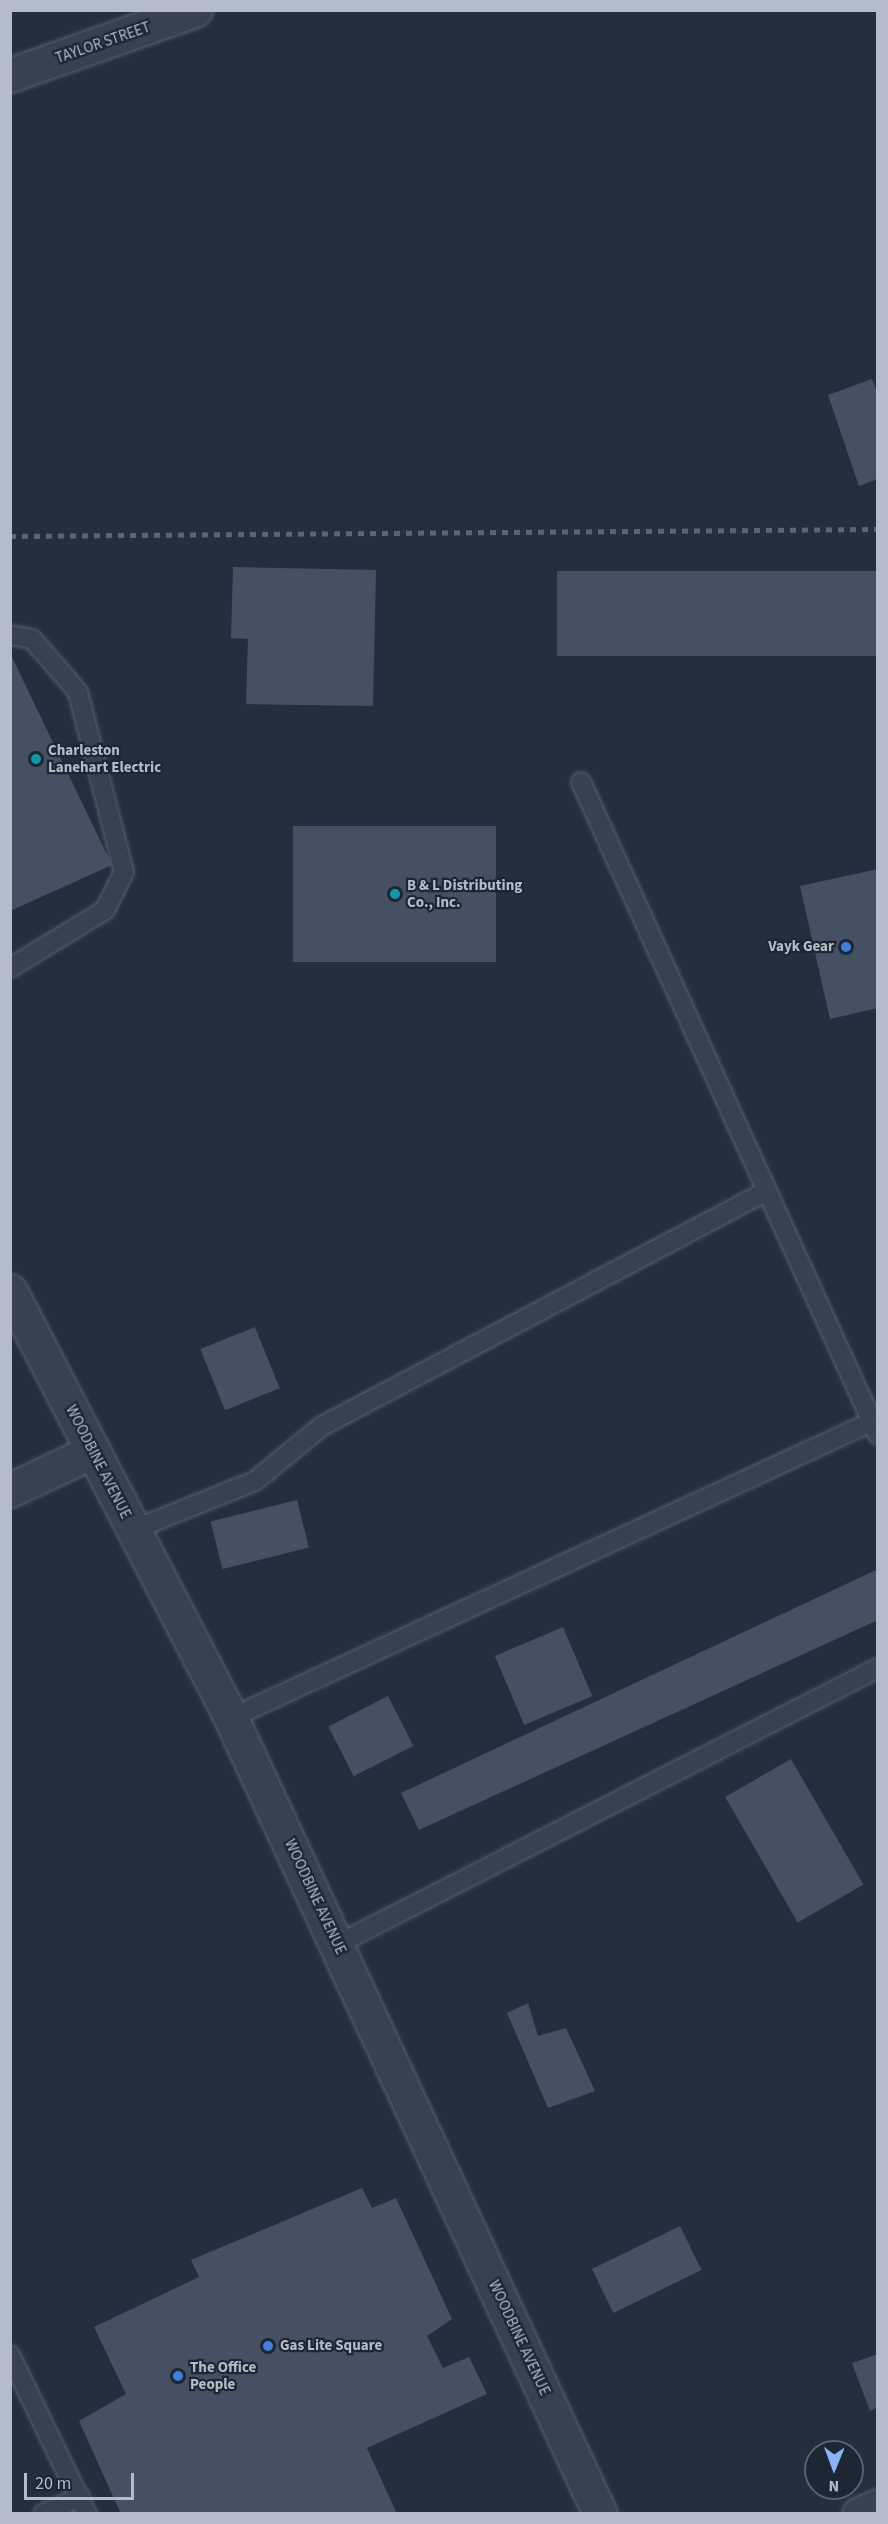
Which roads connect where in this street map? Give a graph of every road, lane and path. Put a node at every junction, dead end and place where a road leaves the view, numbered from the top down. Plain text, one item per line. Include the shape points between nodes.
1 (195, 10) edge
2 (10, 75) edge
3 (10, 635) edge
4 (581, 782) dead end
5 (10, 968) edge
6 (765, 1192) junction
7 (10, 1290) edge
8 (874, 1429) edge
9 (93, 1451) junction
10 (10, 1490) edge
11 (133, 1530) junction
12 (878, 1668) edge
13 (231, 1718) junction
14 (338, 1944) junction
15 (12, 2354) edge
16 (84, 2505) edge
17 (878, 2506) edge
18 (43, 2514) edge
19 (600, 2514) edge
20 (860, 2514) edge

1 - 2 street, TAYLOR STREET
3 - 5 lane via 32,639 78,692 124,872 105,910
4 - 6 lane
6 - 8 lane
6 - 11 lane via 322,1426 255,1481
7 - 9 street, WOODBINE AVENUE
8 - 13 lane
9 - 10 street
9 - 11 street, WOODBINE AVENUE
11 - 13 street, WOODBINE AVENUE
12 - 14 lane
13 - 14 street, WOODBINE AVENUE
14 - 19 street, WOODBINE AVENUE
15 - 16 lane
16 - 18 lane
17 - 20 street

